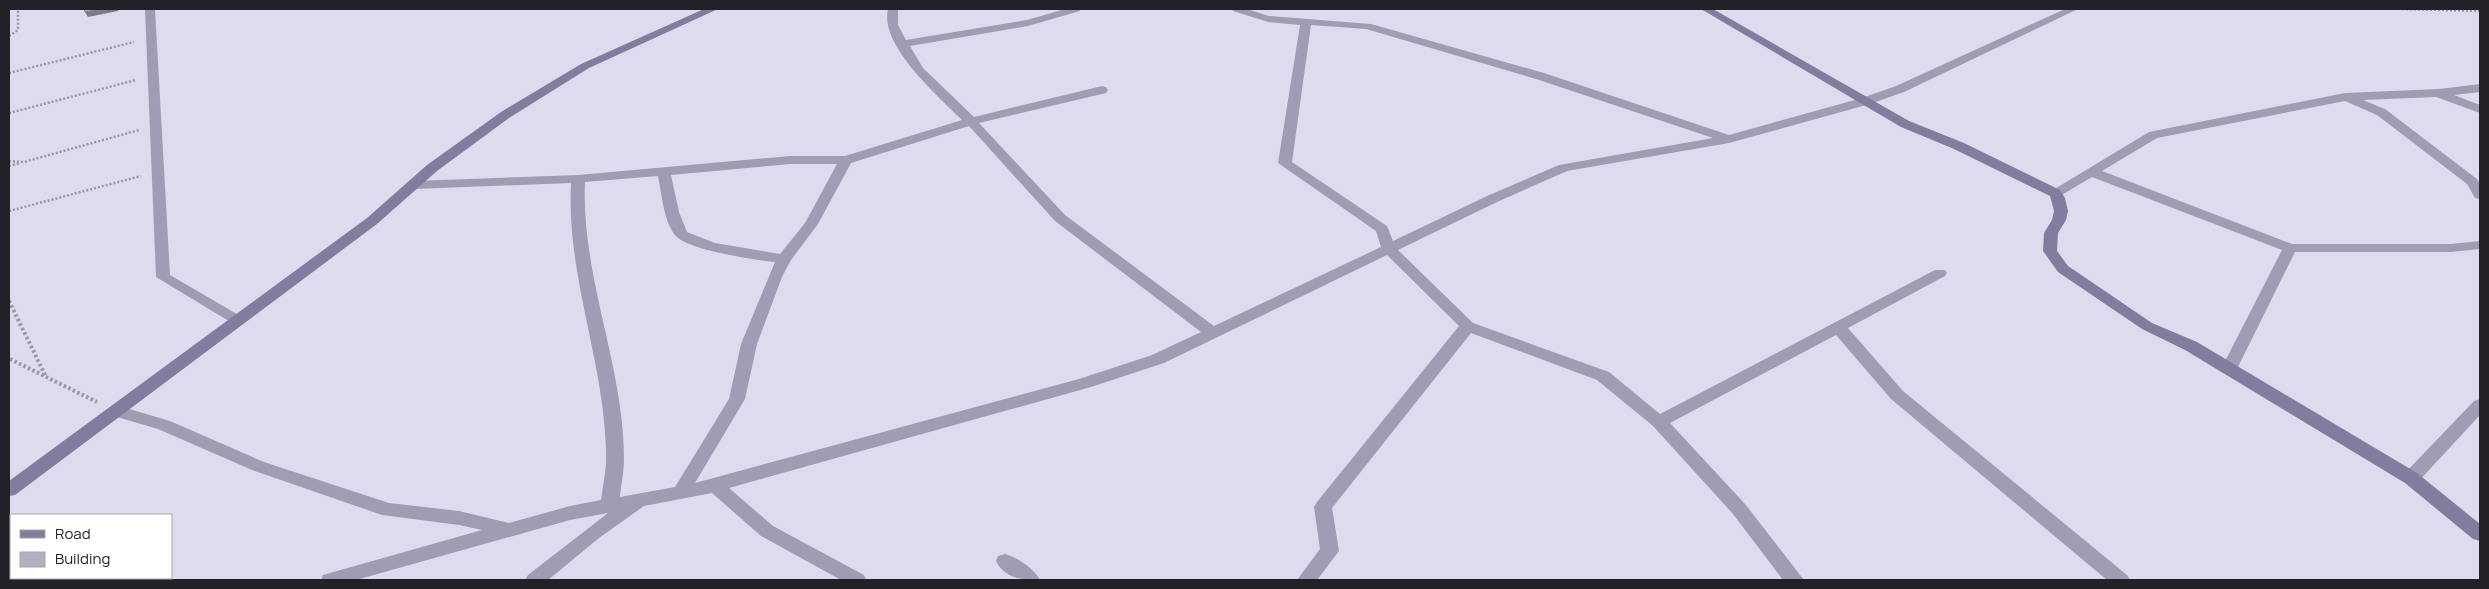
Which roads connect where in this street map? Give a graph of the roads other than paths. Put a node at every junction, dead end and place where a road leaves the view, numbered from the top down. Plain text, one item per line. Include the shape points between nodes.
1 (150, 9) edge
2 (713, 9) edge
3 (893, 9) edge
4 (1076, 9) edge
5 (1237, 9) edge
6 (1706, 9) edge
7 (2073, 9) edge
8 (1306, 22) junction
9 (902, 44) junction
10 (2480, 88) edge
11 (1102, 90) dead end
12 (2439, 93) junction
13 (2345, 97) junction
14 (1866, 101) junction
15 (2480, 109) edge
16 (971, 121) junction
17 (1729, 139) junction
18 (846, 160) junction
19 (663, 171) junction
20 (2092, 172) junction
21 (578, 179) junction
22 (414, 185) junction
23 (2054, 193) junction
24 (2480, 195) edge
25 (2480, 245) edge
26 (2290, 248) junction
27 (1389, 249) junction
28 (784, 259) junction
29 (1940, 273) dead end
30 (237, 320) junction
31 (1468, 326) junction
32 (1839, 328) junction
33 (1214, 334) junction
34 (2229, 369) junction
35 (2480, 405) edge
36 (116, 411) junction
37 (1659, 422) junction
38 (2411, 478) junction
39 (715, 486) junction
40 (9, 490) edge
41 (680, 493) junction
42 (641, 500) junction
43 (610, 504) junction
44 (511, 530) junction
45 (2480, 534) edge
46 (1005, 561) dead end
47 (330, 580) edge
48 (536, 580) edge
49 (857, 580) edge
50 (1031, 580) edge
51 (1306, 580) edge
52 (1794, 580) edge
53 (2120, 580) edge

1 - 30 street via 163,277
2 - 22 street via 551,85 477,135
3 - 9 street via 890,19
4 - 9 street via 1028,23
5 - 8 street via 1268,19
6 - 14 street
7 - 14 street via 1900,89
8 - 17 street via 1367,26 1540,76
8 - 27 street via 1285,163 1382,229
9 - 16 street via 918,70
10 - 12 street
11 - 16 street
12 - 13 street
12 - 15 street
13 - 20 street via 2153,135
13 - 24 street via 2381,112 2472,182
14 - 17 street
14 - 23 street via 1905,124 1959,146
16 - 18 street
16 - 33 street via 1060,218
17 - 27 street via 1564,168 1492,198
18 - 19 street via 790,160
18 - 28 street via 811,224
19 - 21 street
19 - 28 street via 683,236 753,255
20 - 23 street
20 - 26 street
21 - 22 street
21 - 43 street via 576,200 581,262 612,418 616,460
22 - 30 street via 372,221
23 - 34 street via 2061,211 2051,233 2050,251 2063,269 2119,309
25 - 26 street via 2451,248
26 - 34 street
27 - 31 street
27 - 33 street
28 - 41 street via 749,344 730,413
29 - 32 street
30 - 36 street
31 - 37 street via 1603,376
31 - 51 street via 1323,507 1330,551
32 - 37 street
32 - 53 street via 1897,395
33 - 39 street via 1158,359 1086,383
34 - 38 street
35 - 38 street
36 - 40 street
36 - 44 street via 164,425 258,466 388,510 459,518
37 - 52 street via 1739,509
38 - 45 street
39 - 41 street
39 - 49 street via 767,531
41 - 42 street
42 - 43 street
42 - 48 street via 592,533
43 - 44 street
44 - 47 street
46 - 50 street

